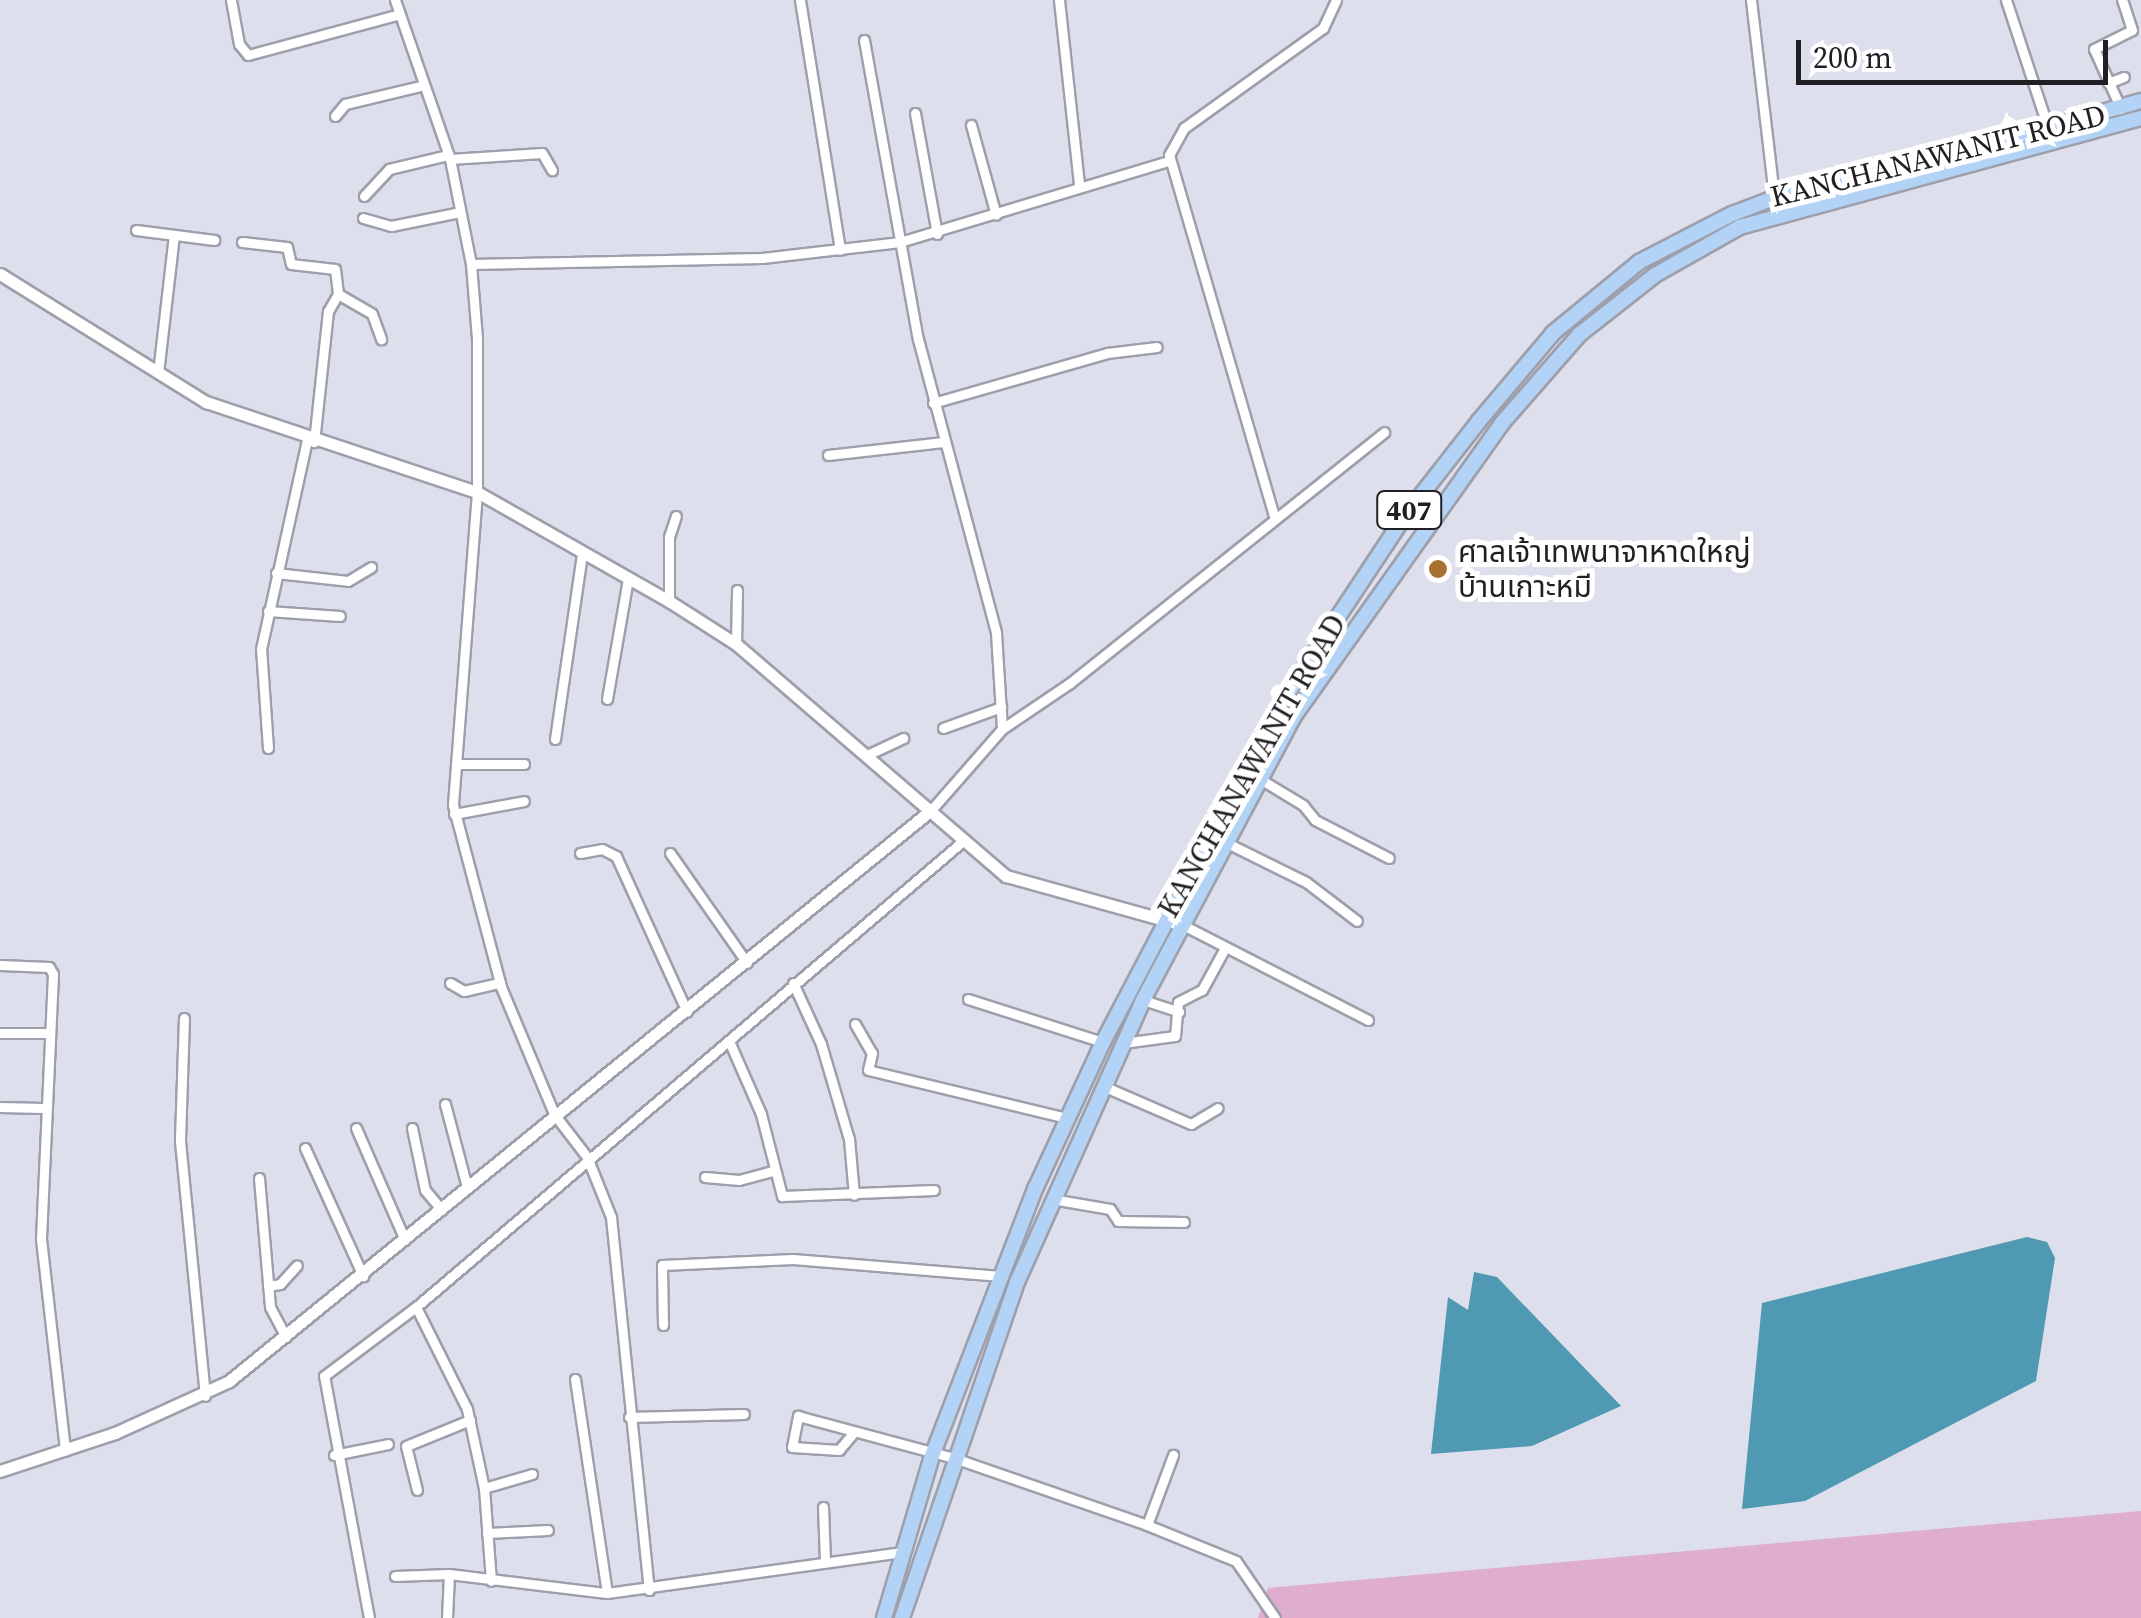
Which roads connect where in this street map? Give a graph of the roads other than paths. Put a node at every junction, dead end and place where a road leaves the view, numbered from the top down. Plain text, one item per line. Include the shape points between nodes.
1 (231, 0) edge
2 (395, 0) edge
3 (800, 0) edge
4 (1059, 0) edge
5 (1336, 0) edge
6 (1751, 0) edge
7 (2006, 0) edge
8 (2122, 0) edge
9 (400, 14) junction
10 (864, 40) dead end
11 (2124, 77) dead end
12 (2108, 82) junction
13 (420, 86) junction
14 (2141, 101) edge
15 (2121, 109) junction
16 (915, 113) dead end
17 (335, 116) dead end
18 (2141, 118) edge
19 (971, 126) dead end
20 (2049, 130) junction
21 (449, 157) junction
22 (1170, 161) junction
23 (552, 170) dead end
24 (1079, 185) junction
25 (364, 196) dead end
26 (1774, 196) junction
27 (460, 212) junction
28 (996, 215) junction
29 (364, 218) dead end
30 (136, 230) dead end
31 (937, 234) junction
32 (174, 235) junction
33 (214, 240) dead end
34 (242, 242) dead end
35 (900, 242) junction
36 (840, 250) junction
37 (470, 264) junction
38 (0, 274) edge
39 (338, 294) junction
40 (380, 338) dead end
41 (1157, 347) dead end
42 (158, 376) junction
43 (933, 403) junction
44 (1384, 432) dead end
45 (311, 441) junction
46 (943, 442) junction
47 (828, 455) dead end
48 (477, 492) junction
49 (676, 516) dead end
50 (1274, 516) junction
51 (582, 553) junction
52 (370, 567) dead end
53 (276, 573) junction
54 (628, 579) junction
55 (738, 590) dead end
56 (669, 601) junction
57 (268, 610) junction
58 (340, 616) dead end
59 (736, 644) junction
60 (607, 698) dead end
61 (1001, 706) junction
62 (943, 728) dead end
63 (1002, 728) junction
64 (903, 738) dead end
65 (555, 739) dead end
66 (268, 748) dead end
67 (867, 754) junction
68 (456, 764) junction
69 (524, 764) dead end
70 (1260, 778) junction
71 (524, 801) dead end
72 (931, 810) junction
73 (454, 814) junction
74 (963, 841) junction
75 (1226, 842) junction
76 (580, 853) dead end
77 (670, 853) dead end
78 (1388, 858) dead end
79 (1357, 921) dead end
80 (1164, 922) junction
81 (1183, 925) junction
82 (1224, 948) junction
83 (747, 964) junction
84 (0, 965) edge
85 (450, 982) dead end
86 (500, 984) junction
87 (793, 984) junction
88 (968, 1000) dead end
89 (1144, 1000) junction
90 (687, 1012) junction
91 (1179, 1012) junction
92 (184, 1018) dead end
93 (1368, 1020) dead end
94 (855, 1024) dead end
95 (0, 1033) edge
96 (48, 1033) junction
97 (730, 1041) junction
98 (1102, 1042) junction
99 (1123, 1043) junction
100 (1103, 1086) junction
101 (445, 1104) dead end
102 (0, 1107) edge
103 (43, 1108) junction
104 (1218, 1108) dead end
105 (554, 1114) junction
106 (1066, 1118) junction
107 (356, 1128) dead end
108 (412, 1128) dead end
109 (306, 1148) dead end
110 (587, 1157) junction
111 (773, 1171) junction
112 (705, 1176) dead end
113 (260, 1178) dead end
114 (467, 1188) junction
115 (934, 1190) dead end
116 (854, 1195) junction
117 (1052, 1200) junction
118 (442, 1210) junction
119 (1184, 1222) dead end
120 (405, 1240) junction
121 (297, 1265) dead end
122 (363, 1276) junction
123 (1000, 1276) junction
124 (268, 1286) junction
125 (416, 1307) junction
126 (664, 1325) dead end
127 (286, 1337) junction
128 (575, 1379) dead end
129 (204, 1396) junction
130 (744, 1414) dead end
131 (629, 1417) junction
132 (470, 1420) junction
133 (854, 1432) junction
134 (388, 1444) dead end
135 (65, 1451) junction
136 (1173, 1455) dead end
137 (334, 1456) junction
138 (932, 1456) junction
139 (954, 1458) junction
140 (0, 1471) edge
141 (532, 1474) dead end
142 (484, 1488) junction
143 (417, 1490) dead end
144 (823, 1507) dead end
145 (1147, 1524) junction
146 (548, 1530) dead end
147 (487, 1533) junction
148 (902, 1552) junction
149 (825, 1561) junction
150 (449, 1574) junction
151 (395, 1576) dead end
152 (491, 1581) junction
153 (650, 1590) junction
154 (607, 1593) junction
155 (369, 1618) edge
156 (448, 1618) edge
157 (884, 1618) edge
158 (902, 1618) edge
159 (1275, 1618) edge

1 - 9 street via 238,44 248,54
2 - 9 street
3 - 36 street
4 - 24 street
5 - 22 street via 1322,28 1184,128
6 - 26 street
7 - 20 street
8 - 12 street via 2132,30 2094,49
9 - 13 street
10 - 35 street
11 - 12 street
12 - 15 street
13 - 17 street via 344,104
13 - 21 street
14 - 15 main road, KANCHANAWANIT ROAD / 407
15 - 20 main road, KANCHANAWANIT ROAD / 407
16 - 31 street
18 - 70 main road, KANCHANAWANIT ROAD / 407 via 1740,227 1655,275 1580,334 1502,423 1368,604
19 - 28 street
20 - 26 main road, KANCHANAWANIT ROAD / 407
21 - 23 street via 542,152
21 - 25 street via 388,169
21 - 27 street
22 - 24 street
22 - 50 street
24 - 28 street
26 - 80 main road, KANCHANAWANIT ROAD / 407 via 1638,262 1553,333 1479,420 1404,517 1281,703
27 - 29 street via 391,226
27 - 37 street
28 - 31 street
30 - 32 street
31 - 35 street
32 - 33 street
32 - 42 street
34 - 39 street via 287,247 296,266 334,268
35 - 36 street
35 - 43 street
36 - 37 street
37 - 48 street
38 - 42 street
39 - 40 street via 372,314
39 - 45 street via 328,311
41 - 43 street via 1107,353
42 - 45 street via 229,412
43 - 46 street
44 - 50 street
45 - 48 street
45 - 53 street
46 - 47 street
46 - 61 street via 992,600
48 - 51 street
48 - 68 street
49 - 56 street via 669,537
50 - 63 street via 1070,683
51 - 54 street
51 - 65 street
52 - 53 street via 348,580
53 - 57 street
54 - 56 street
54 - 60 street
55 - 59 street
56 - 59 street
57 - 58 street
57 - 66 street via 260,648
59 - 67 street
61 - 62 street
61 - 63 street
63 - 72 street
64 - 67 street
67 - 72 street
68 - 69 street
68 - 73 street
70 - 75 main road, KANCHANAWANIT ROAD / 407
70 - 78 street via 1300,802 1315,820
71 - 73 street
72 - 74 street
72 - 83 street
73 - 86 street
74 - 80 street via 1018,882
74 - 87 street
75 - 79 street via 1306,882
75 - 81 main road, KANCHANAWANIT ROAD / 407
76 - 90 street via 602,849 616,856
77 - 83 street
80 - 81 street
80 - 98 main road, KANCHANAWANIT ROAD / 407
81 - 82 street
81 - 89 main road, KANCHANAWANIT ROAD / 407
82 - 91 street via 1202,990 1181,997
82 - 93 street
83 - 90 street
84 - 96 street via 52,970
85 - 86 street via 464,991
86 - 105 street
87 - 97 street
87 - 116 street via 821,1044 850,1140
88 - 98 street
89 - 91 street
89 - 99 main road, KANCHANAWANIT ROAD / 407
90 - 105 street
91 - 99 street via 1172,1039
92 - 129 street via 180,1141
94 - 106 street via 872,1053 868,1070
95 - 96 street
96 - 103 street
97 - 110 street
97 - 111 street via 763,1121
98 - 106 main road, KANCHANAWANIT ROAD / 407
99 - 100 main road, KANCHANAWANIT ROAD / 407
100 - 104 street via 1191,1124
100 - 117 main road, KANCHANAWANIT ROAD / 407
101 - 114 street
102 - 103 street
103 - 135 street via 42,1239
105 - 110 street
105 - 114 street
106 - 123 main road, KANCHANAWANIT ROAD / 407
107 - 120 street
108 - 118 street via 426,1190
109 - 122 street
110 - 125 street
110 - 131 street via 614,1234
111 - 112 street via 739,1180
111 - 116 street via 783,1197
113 - 124 street
114 - 118 street
115 - 116 street
117 - 119 street via 1110,1210 1118,1221
117 - 139 main road, KANCHANAWANIT ROAD / 407
118 - 120 street
120 - 122 street
121 - 124 street via 281,1283
122 - 127 street
123 - 126 street via 793,1259 662,1265
123 - 138 main road, KANCHANAWANIT ROAD
124 - 127 street via 273,1320
125 - 132 street
125 - 137 street via 324,1376
127 - 129 street
128 - 154 street
129 - 135 street
130 - 131 street
131 - 153 street
132 - 142 street
132 - 143 street via 406,1446
133 - 133 street via 798,1416 792,1446 839,1450
133 - 138 street
134 - 137 street
135 - 140 street
136 - 145 street
137 - 155 street
138 - 139 street
138 - 148 main road, KANCHANAWANIT ROAD
139 - 145 street
139 - 158 main road, KANCHANAWANIT ROAD
141 - 142 street
142 - 147 street
144 - 149 street
145 - 159 street via 1236,1562
146 - 147 street
147 - 152 street
148 - 149 street
148 - 157 main road, KANCHANAWANIT ROAD
149 - 153 street
150 - 151 street
150 - 152 street
150 - 156 street
152 - 154 street
153 - 154 street

